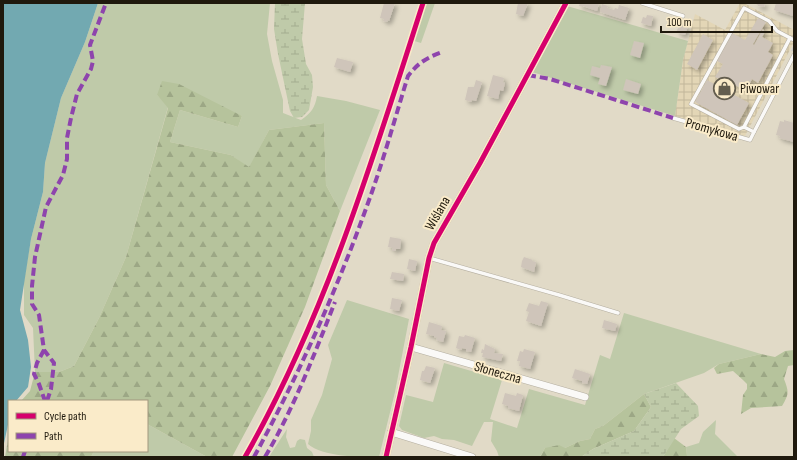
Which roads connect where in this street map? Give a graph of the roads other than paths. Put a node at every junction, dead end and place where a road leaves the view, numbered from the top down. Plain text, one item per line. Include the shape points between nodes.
1 (566, 3) edge
2 (642, 3) edge
3 (683, 16) dead end
4 (792, 39) edge
5 (794, 55) edge
6 (673, 118) dead end
7 (744, 127) junction
8 (754, 132) junction
9 (429, 258) junction
10 (618, 313) dead end
11 (411, 347) junction
12 (585, 397) dead end
13 (391, 432) junction
14 (386, 457) edge
15 (472, 457) edge

1 - 9 street, Wiślana via 434,243
2 - 3 lane
4 - 7 lane
4 - 7 lane via 777,31 769,21 744,8 691,104 739,129
5 - 8 lane
6 - 8 lane, Promykowa via 750,140
7 - 8 lane
9 - 10 lane
9 - 11 street, Wiślana
11 - 12 street, Słoneczna
11 - 13 street, Wiślana
13 - 14 street, Wiślana
13 - 15 street

